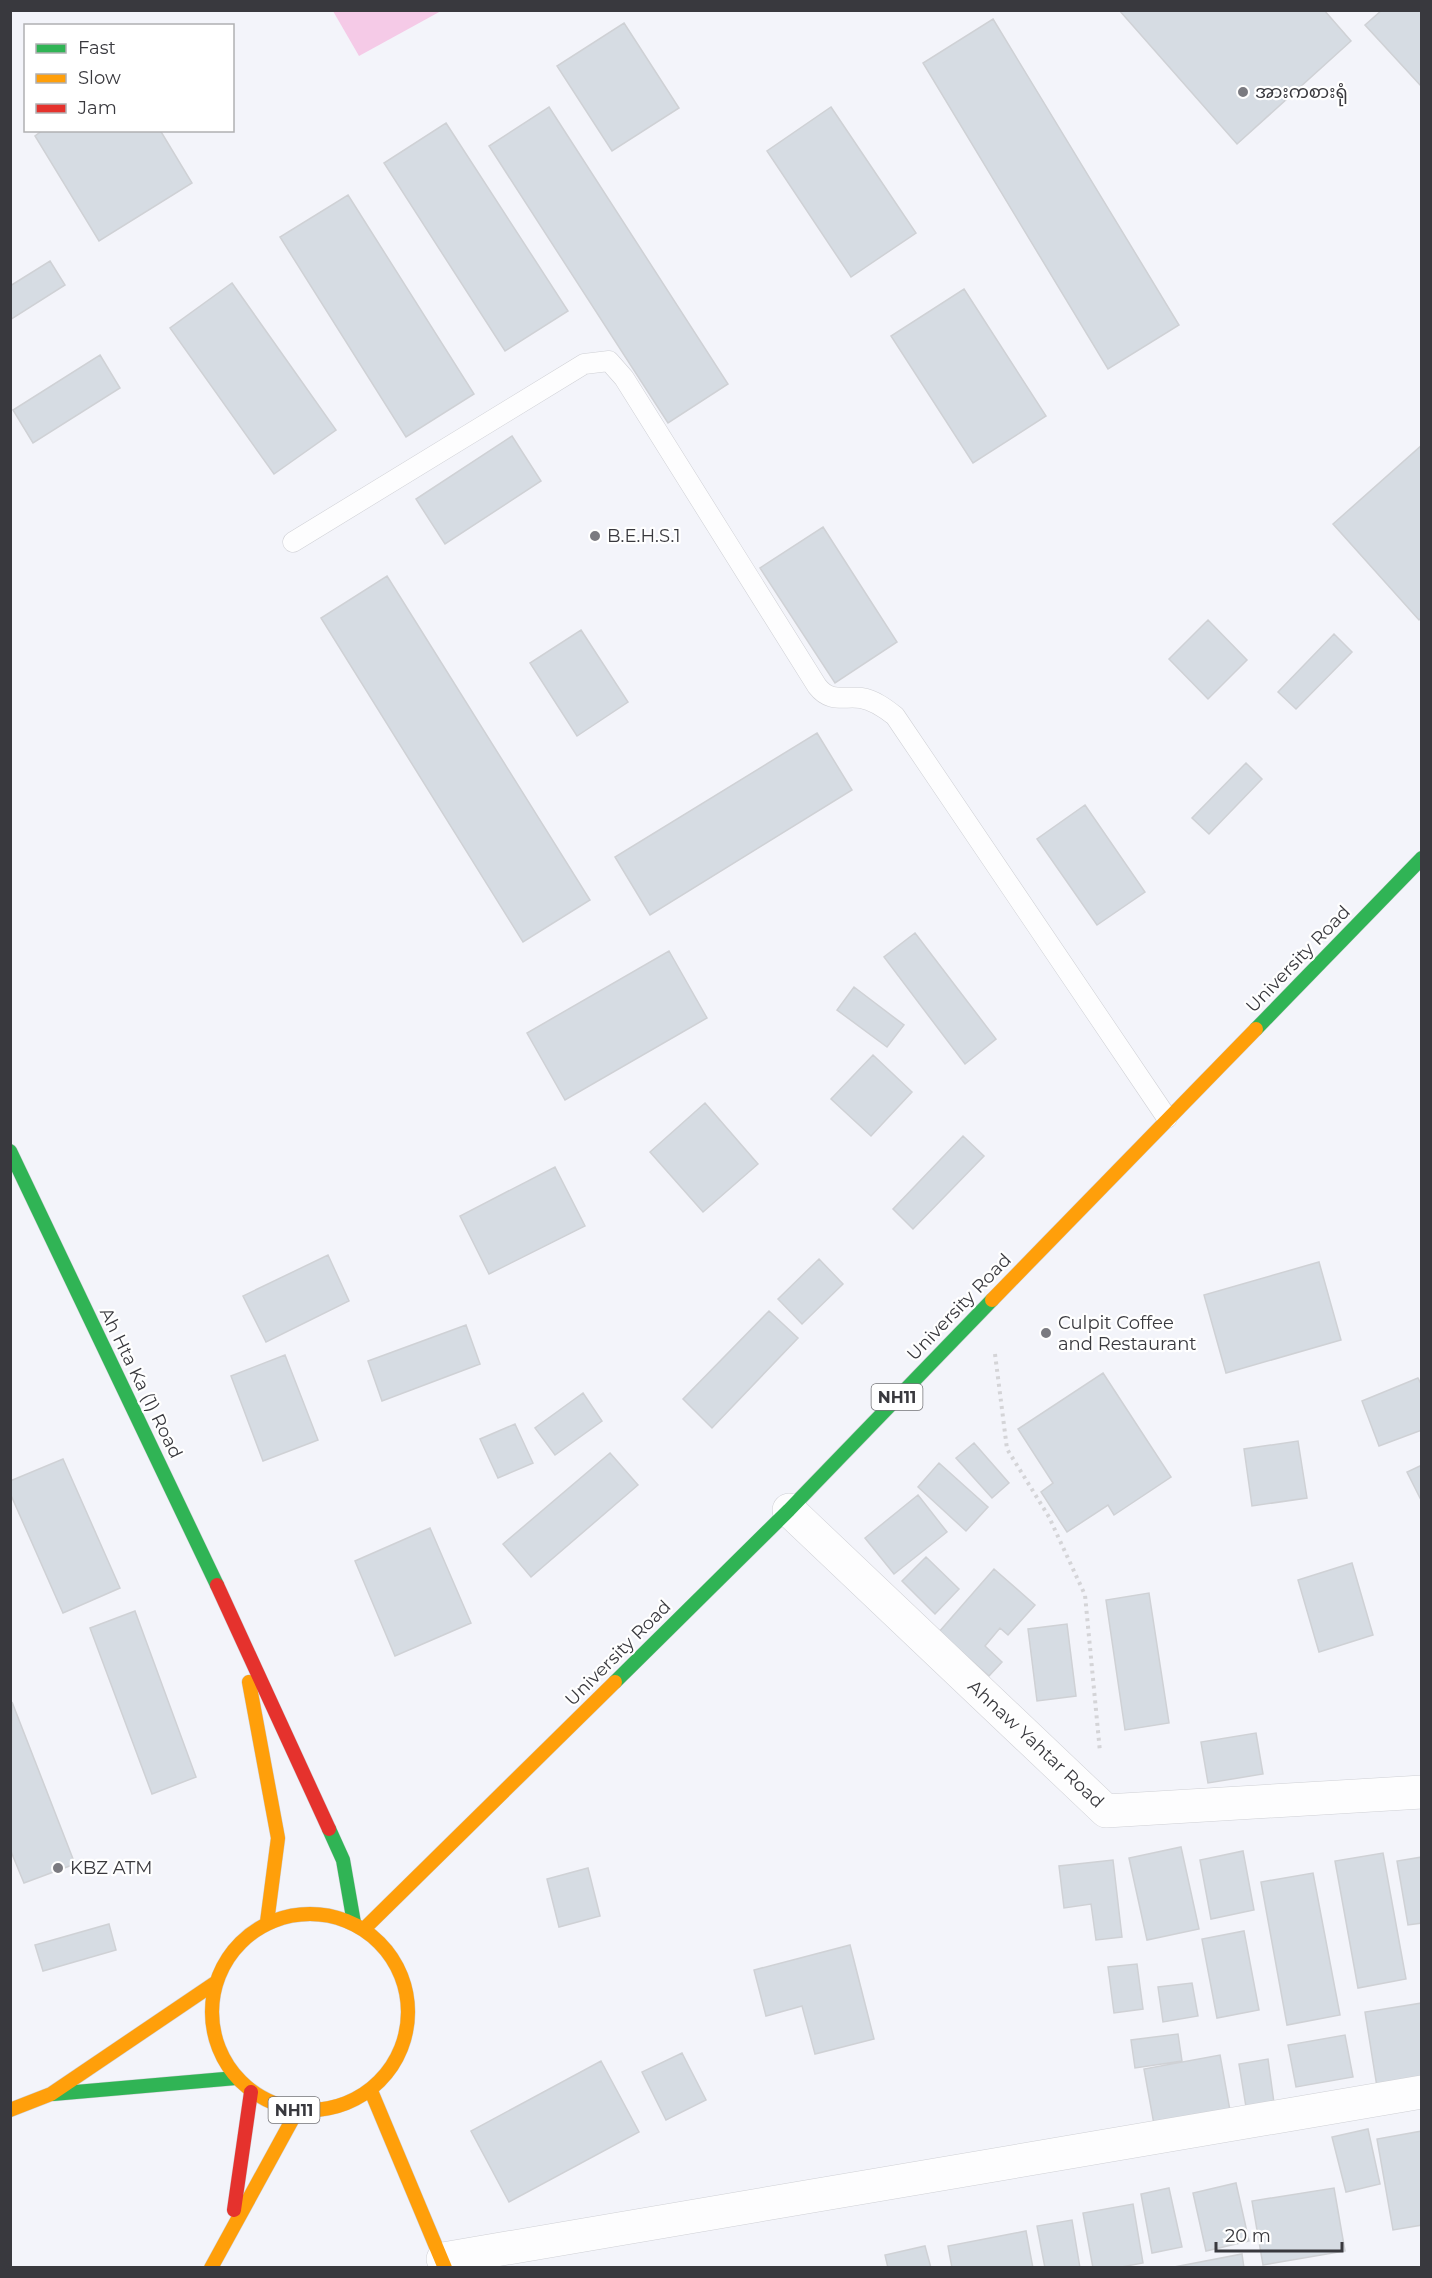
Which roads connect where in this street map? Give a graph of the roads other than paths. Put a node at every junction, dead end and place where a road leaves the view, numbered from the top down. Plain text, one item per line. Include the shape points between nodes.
1 (293, 542) dead end
2 (1422, 858) edge
3 (1167, 1118) junction
4 (10, 1151) edge
5 (789, 1510) junction
6 (239, 1630) junction
7 (1422, 1792) edge
8 (267, 1922) junction
9 (359, 1926) junction
10 (215, 1983) junction
11 (236, 2078) junction
12 (371, 2091) junction
13 (251, 2092) junction
14 (1422, 2092) edge
15 (51, 2094) junction
16 (10, 2110) edge
17 (297, 2111) junction
18 (232, 2226) junction
19 (444, 2263) edge
20 (211, 2268) edge

1 - 3 lane via 584,364 609,361 624,378 817,686 825,695 861,698 879,704 895,716
2 - 3 main road, University Road / NH11
3 - 5 main road, University Road / NH11
4 - 6 main road, Ah Hta Ka (1) Road
5 - 7 street, Ahnaw Yahtar Road via 1106,1811
5 - 9 main road, University Road / NH11
6 - 8 main road via 278,1838
6 - 9 main road via 343,1860
8 - 9 main road, NH11 via 296,1914 326,1914
8 - 10 main road, NH11 via 234,1947
9 - 12 main road, NH11 via 391,1956 406,1990 408,2027 396,2062
10 - 11 main road, NH11 via 213,2034
10 - 15 main road
11 - 13 main road, NH11
11 - 15 main road
12 - 17 main road, NH11 via 336,2108
12 - 19 main road
13 - 17 main road, NH11
13 - 18 main road, NH11
14 - 19 street
15 - 16 main road
17 - 18 main road, NH11
18 - 20 main road, NH11

